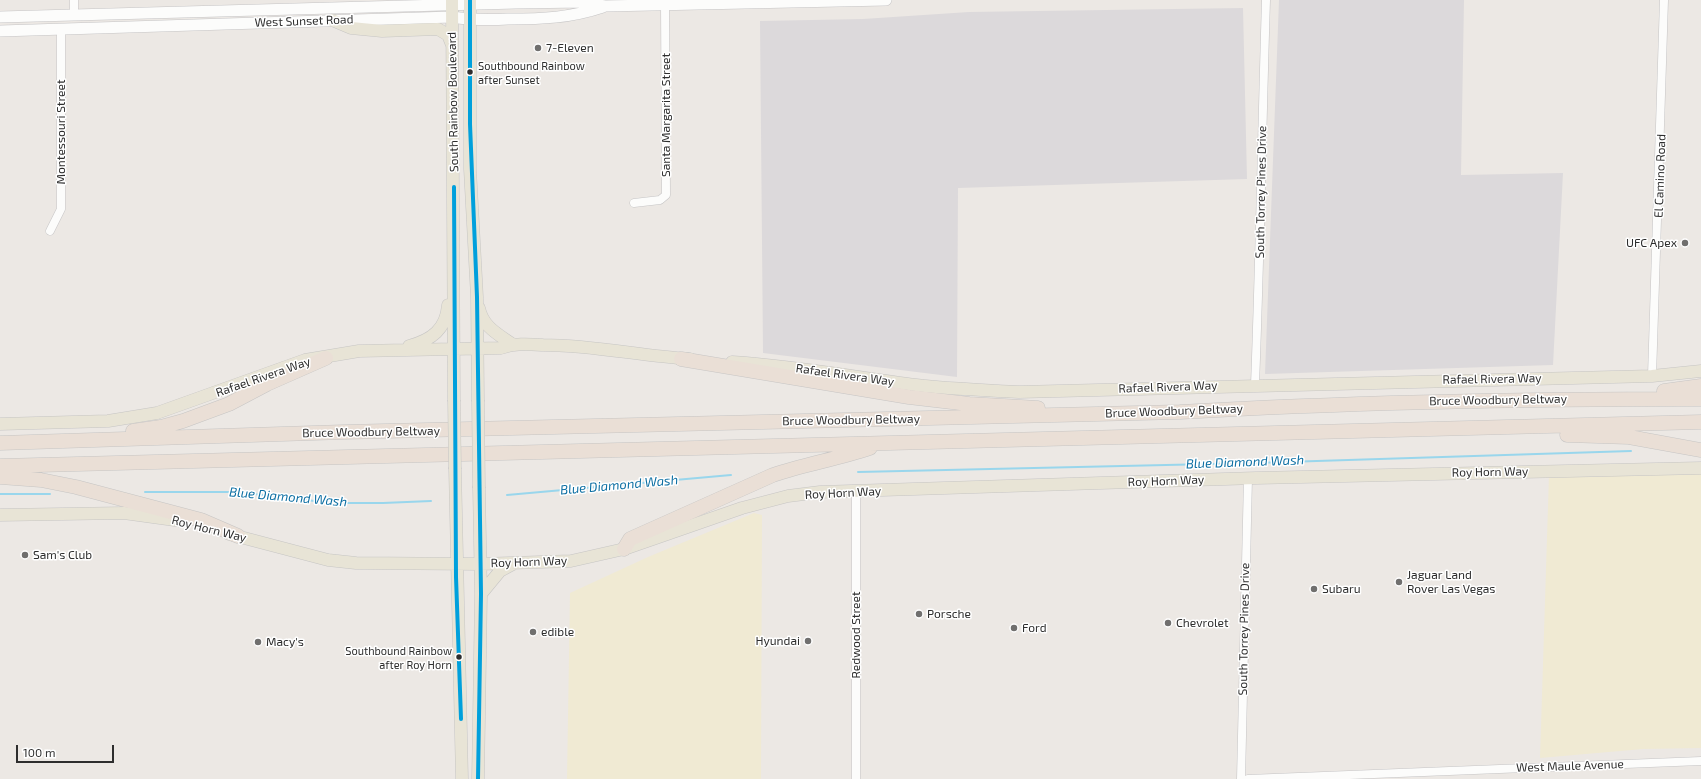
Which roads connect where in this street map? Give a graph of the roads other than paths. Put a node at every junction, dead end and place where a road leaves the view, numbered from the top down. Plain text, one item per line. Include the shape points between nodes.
1 (74, 0) edge
2 (886, 0) edge
3 (1266, 0) edge
4 (1664, 0) edge
5 (470, 2) edge
6 (665, 2) edge
7 (605, 6) junction
8 (452, 7) edge
9 (213, 12) junction
10 (332, 14) junction
11 (74, 15) junction
12 (14, 17) junction
13 (0, 18) edge
14 (470, 20) junction
15 (213, 24) junction
16 (61, 29) junction
17 (0, 31) edge
18 (14, 31) junction
19 (453, 46) junction
20 (634, 203) dead end
21 (454, 230) junction
22 (50, 232) dead end
23 (477, 298) junction
24 (512, 344) junction
25 (478, 348) junction
26 (454, 349) junction
27 (393, 350) junction
28 (326, 358) junction
29 (681, 359) junction
30 (1701, 370) edge
31 (1652, 376) junction
32 (1255, 385) junction
33 (1701, 386) edge
34 (1578, 398) junction
35 (1701, 399) edge
36 (1072, 415) junction
37 (1701, 422) edge
38 (0, 424) edge
39 (1444, 428) junction
40 (15, 442) junction
41 (0, 443) edge
42 (884, 443) junction
43 (1701, 450) edge
44 (0, 466) edge
45 (1701, 468) edge
46 (0, 477) edge
47 (1248, 478) junction
48 (856, 491) junction
49 (0, 516) edge
50 (238, 536) junction
51 (624, 549) junction
52 (456, 564) junction
53 (480, 564) junction
54 (515, 564) junction
55 (481, 594) junction
56 (1701, 761) edge
57 (462, 773) edge
58 (465, 779) edge
59 (478, 779) edge
60 (856, 779) edge
61 (1241, 779) edge
62 (1248, 779) edge

1 - 11 street
2 - 6 main road, West Sunset Road
3 - 32 street, South Torrey Pines Drive
4 - 31 street, El Camino Road
5 - 7 main road, West Sunset Road via 582,2
5 - 8 main road, West Sunset Road
5 - 14 main road, South Rainbow Boulevard
6 - 7 main road, West Sunset Road
6 - 20 street, Santa Margarita Street via 666,195 660,200
7 - 14 main road, West Sunset Road via 579,15 550,19
8 - 10 main road, West Sunset Road
8 - 14 main road, West Sunset Road
8 - 19 main road, South Rainbow Boulevard
9 - 10 main road, West Sunset Road
9 - 11 main road, West Sunset Road
9 - 15 main road
10 - 15 main road, West Sunset Road
10 - 19 main road via 351,28 382,31 438,29 448,35
11 - 12 main road, West Sunset Road
12 - 13 main road, West Sunset Road
12 - 18 main road
14 - 23 main road, South Rainbow Boulevard via 470,169
15 - 16 main road, West Sunset Road
16 - 18 main road, West Sunset Road
16 - 22 street, Montessouri Street via 61,209
17 - 18 main road, West Sunset Road
19 - 21 main road, South Rainbow Boulevard
21 - 26 main road, South Rainbow Boulevard
21 - 27 main road via 448,258 446,319 432,337 418,344
23 - 24 main road via 480,314 487,324
23 - 25 main road, South Rainbow Boulevard
24 - 25 main road, Rafael Rivera Way via 500,348
24 - 29 main road, Rafael Rivera Way via 575,346
25 - 26 main road, Rafael Rivera Way
25 - 53 main road, South Rainbow Boulevard, bridge
26 - 27 main road, Rafael Rivera Way
26 - 52 main road, South Rainbow Boulevard, bridge
27 - 28 main road, Rafael Rivera Way via 359,351
28 - 38 main road, Rafael Rivera Way via 305,360 158,414 108,421
28 - 40 highway via 229,404 161,427 113,433 44,436
29 - 32 main road, Rafael Rivera Way via 762,364 917,385 1012,392
29 - 36 highway via 909,397 969,404 1047,408
30 - 31 main road, Rafael Rivera Way
31 - 32 main road, Rafael Rivera Way
33 - 34 highway
34 - 35 highway, Bruce Woodbury Beltway
34 - 36 highway, Bruce Woodbury Beltway
36 - 40 highway, Bruce Woodbury Beltway
37 - 39 highway, Bruce Woodbury Beltway
39 - 42 highway, Bruce Woodbury Beltway
39 - 43 highway via 1478,437 1628,437
40 - 41 highway, Bruce Woodbury Beltway
42 - 44 highway, Bruce Woodbury Beltway
42 - 51 highway via 773,475 630,539
45 - 47 main road, Roy Horn Way
46 - 50 highway via 76,486 201,520
47 - 48 main road, Roy Horn Way
47 - 61 street, South Torrey Pines Drive
48 - 51 main road, Roy Horn Way via 788,496 742,508
48 - 60 street, Redwood Street
49 - 50 main road, Roy Horn Way via 139,514 176,520
50 - 52 main road, Roy Horn Way via 328,560 379,564
51 - 54 main road, Roy Horn Way via 571,561
52 - 53 main road, Roy Horn Way
52 - 57 main road, South Rainbow Boulevard
53 - 54 main road, Roy Horn Way
53 - 55 main road, South Rainbow Boulevard
54 - 55 main road via 500,571
55 - 59 main road, South Rainbow Boulevard
56 - 62 street, West Maule Avenue
57 - 58 main road, South Rainbow Boulevard

